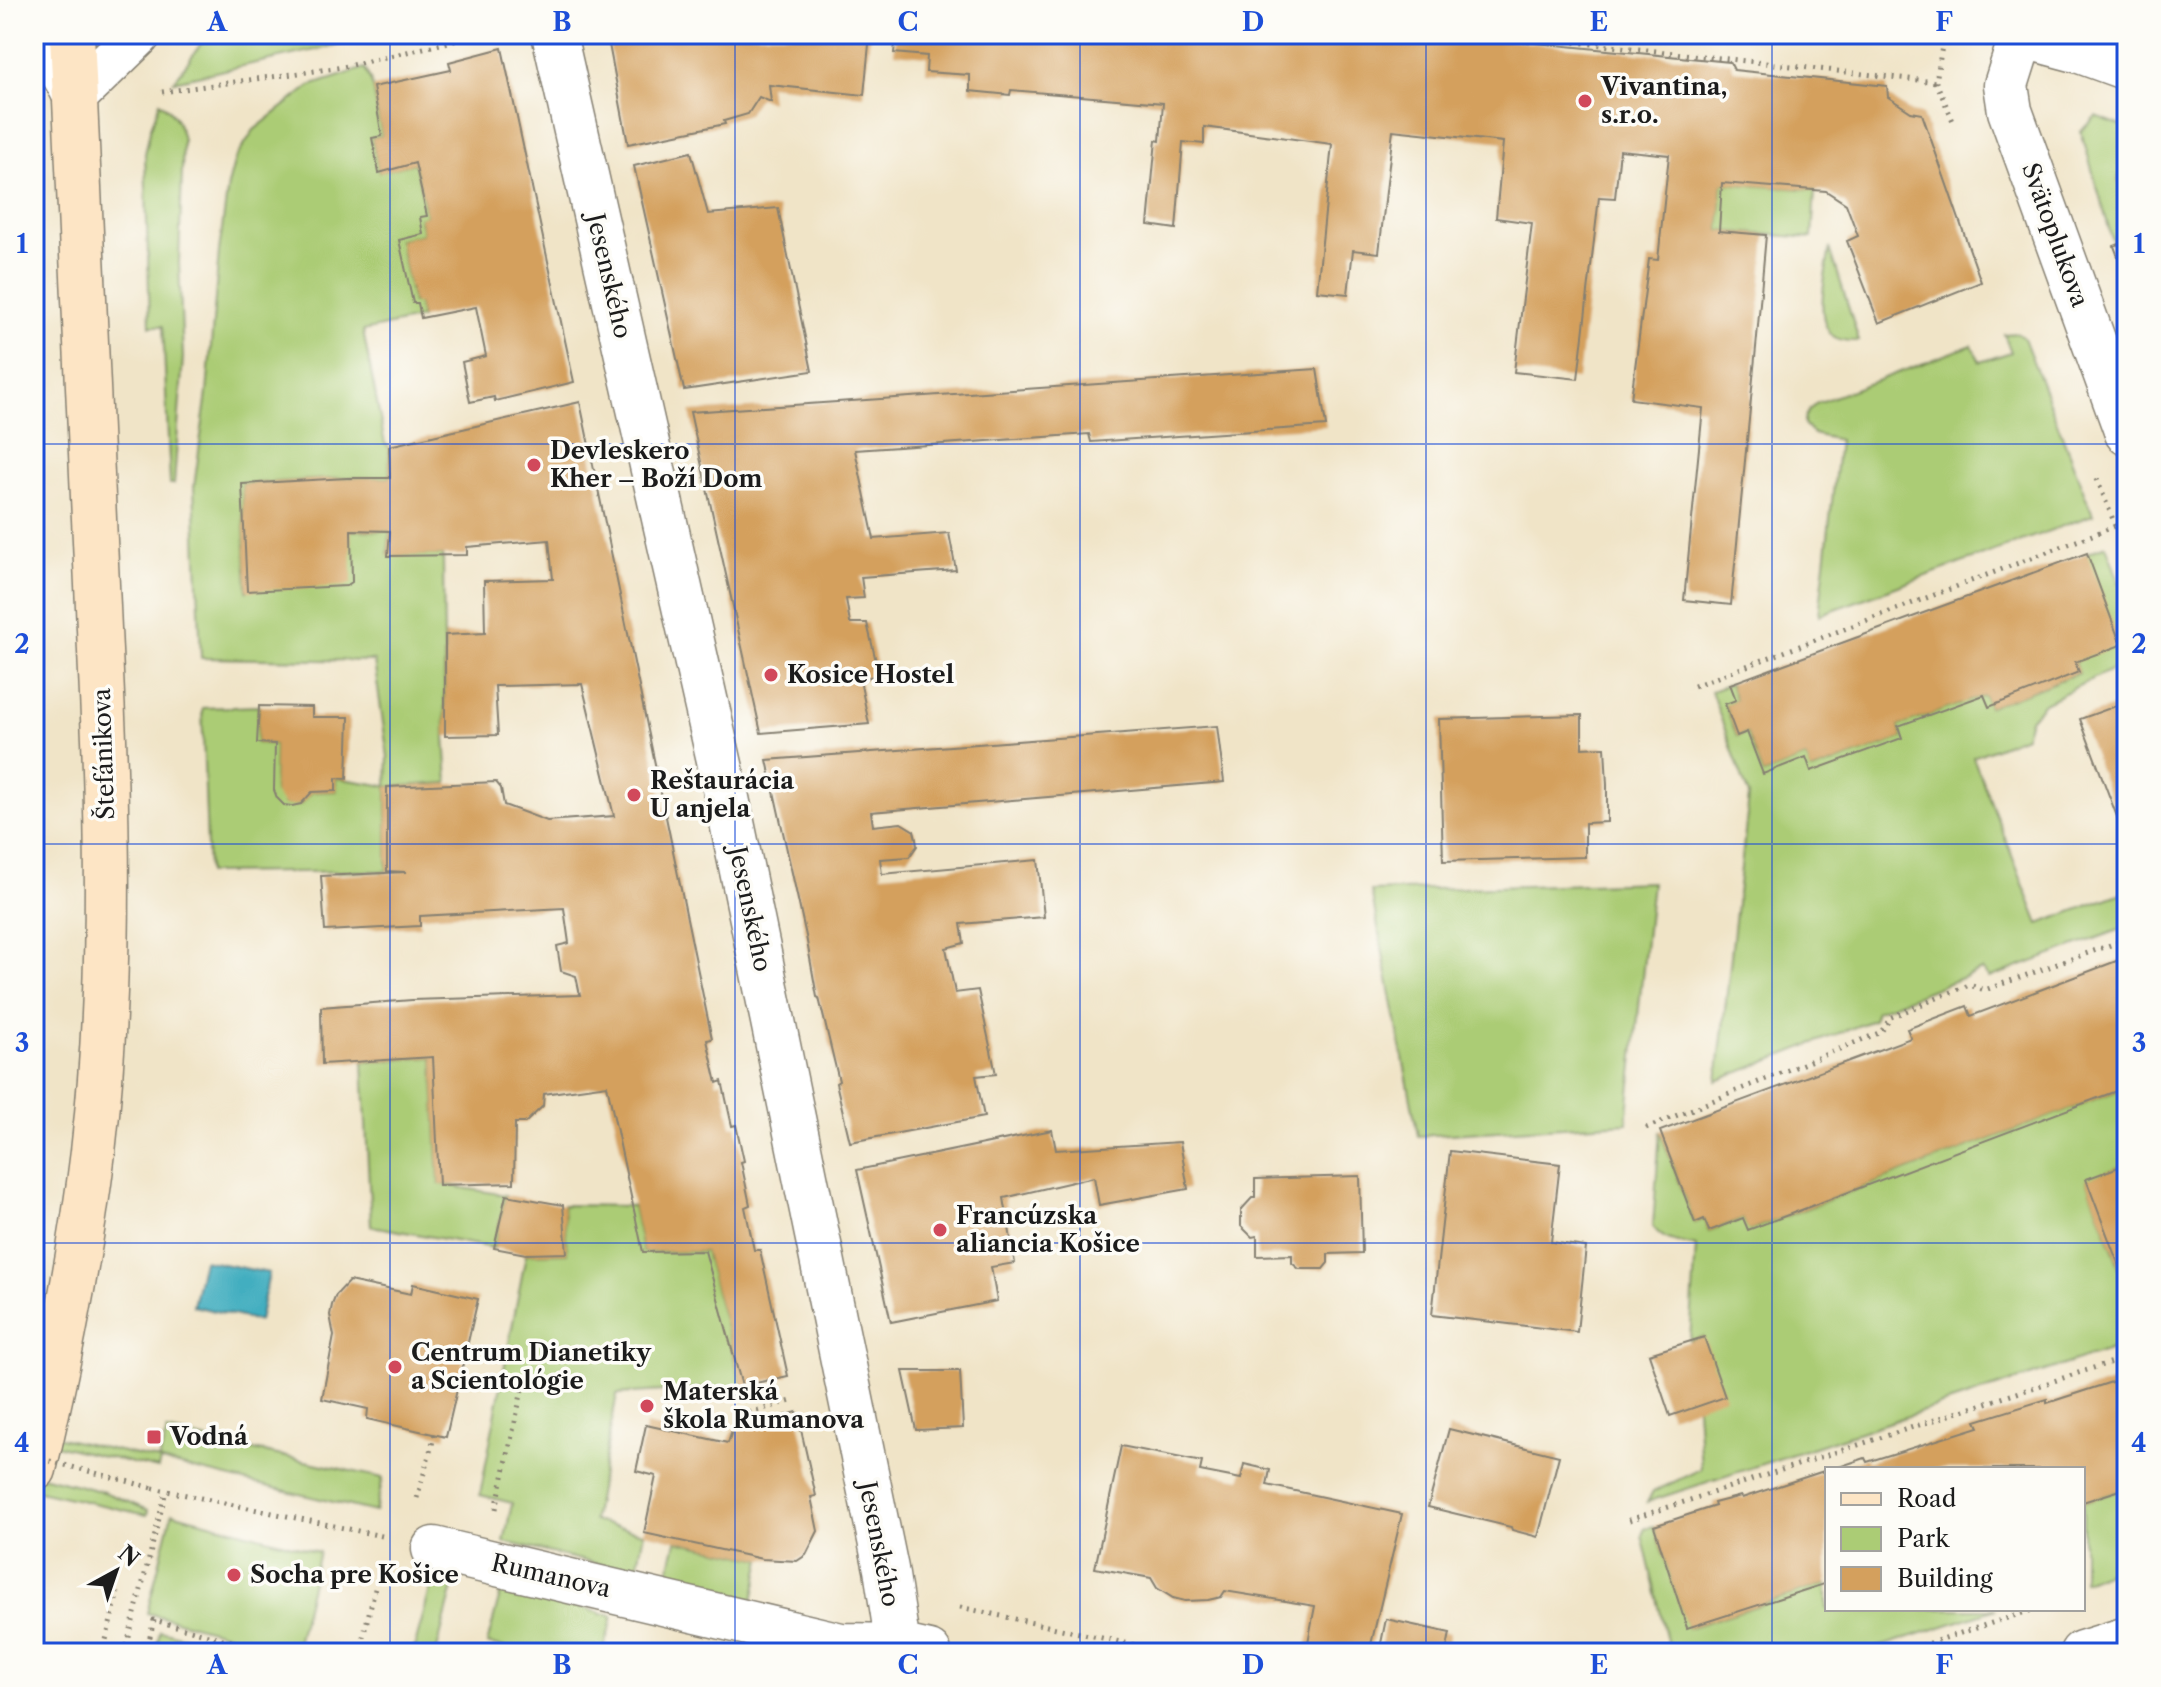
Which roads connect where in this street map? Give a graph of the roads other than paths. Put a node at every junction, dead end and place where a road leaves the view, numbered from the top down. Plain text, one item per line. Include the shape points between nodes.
1 (72, 34) edge
2 (139, 34) edge
3 (554, 34) edge
4 (2020, 35) edge
5 (34, 50) edge
6 (2127, 68) edge
7 (75, 96) junction
8 (2127, 433) edge
9 (34, 1469) edge
10 (421, 1546) road end
11 (2127, 1639) edge
12 (913, 1650) edge
13 (2082, 1653) edge

1 - 7 street, Štefánikova
2 - 7 street
3 - 12 street, Jesenského via 721,769 880,1539
4 - 6 street
4 - 8 street, Svätoplukova via 2006,85 2010,111
5 - 7 street via 65,72
7 - 9 street, Štefánikova via 108,840 106,941 100,1067 81,1238
10 - 12 street, Rumanova via 841,1645
11 - 13 street

